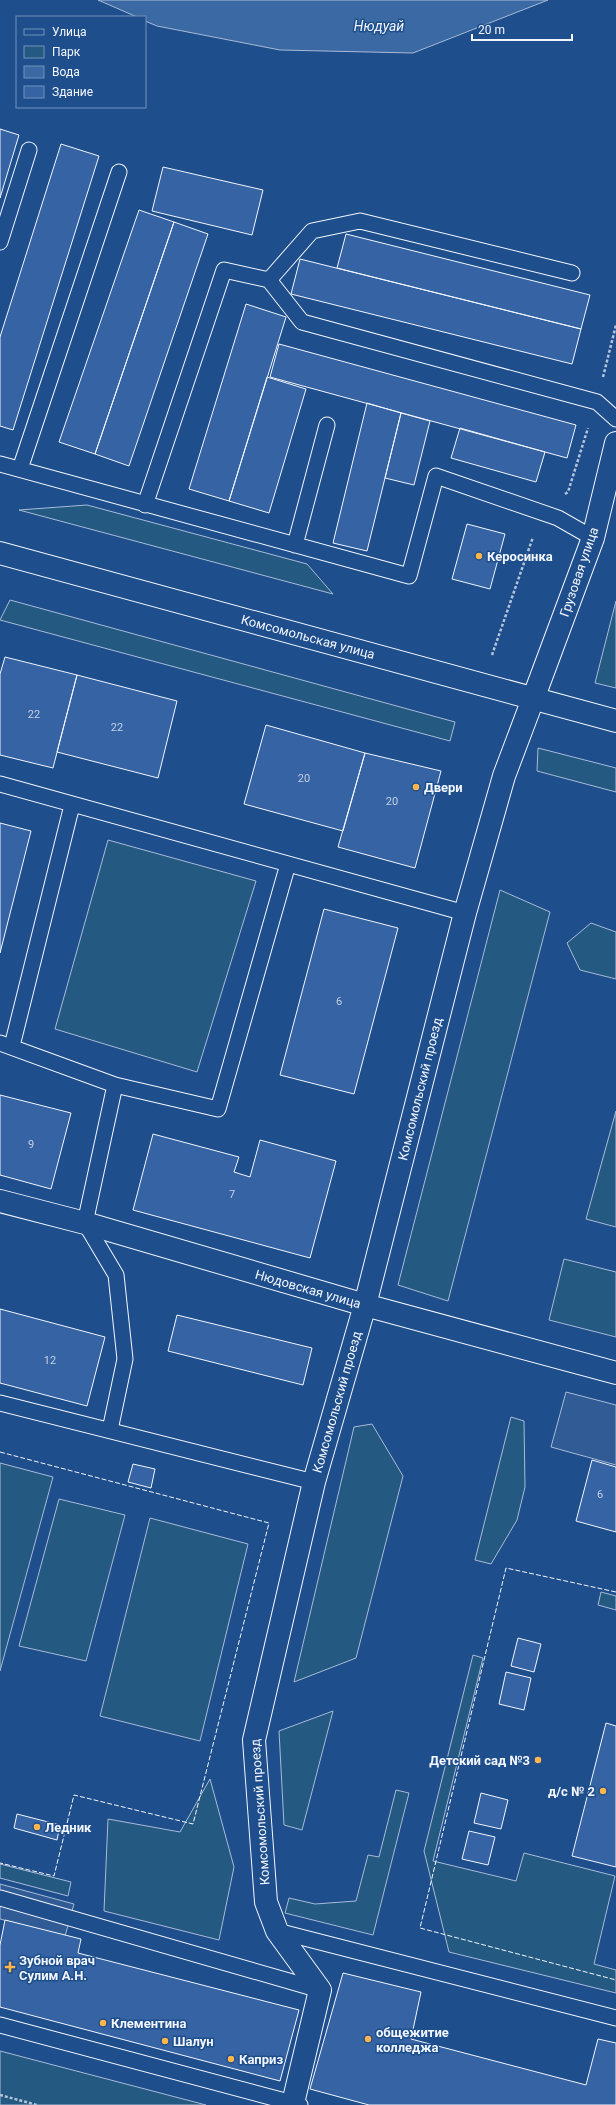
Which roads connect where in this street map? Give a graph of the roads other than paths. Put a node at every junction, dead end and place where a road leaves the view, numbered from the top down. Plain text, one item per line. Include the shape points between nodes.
1 (29, 150) dead end
2 (119, 172) dead end
3 (0, 242) edge
4 (572, 273) dead end
5 (269, 280) junction
6 (616, 419) edge
7 (327, 425) dead end
8 (616, 443) edge
9 (0, 464) edge
10 (20, 469) junction
11 (145, 504) junction
12 (592, 538) junction
13 (295, 545) junction
14 (0, 553) edge
15 (534, 699) junction
16 (616, 721) edge
17 (0, 784) edge
18 (72, 805) junction
19 (288, 864) junction
20 (465, 913) junction
21 (6, 1045) edge
22 (115, 1085) junction
23 (0, 1202) edge
24 (85, 1224) junction
25 (365, 1305) junction
26 (616, 1373) edge
27 (0, 1403) edge
28 (110, 1430) junction
29 (314, 1482) junction
30 (0, 1898) edge
31 (277, 1931) junction
32 (320, 1990) junction
33 (616, 2018) edge
34 (0, 2025) edge
35 (297, 2104) edge

1 - 3 lane
2 - 10 lane
4 - 5 lane via 360,221 312,231
5 - 6 lane via 302,322 597,402
5 - 11 lane via 224,270
7 - 13 lane
8 - 12 street, Грузовая улица
9 - 10 lane
10 - 11 lane
11 - 13 lane
12 - 13 lane via 558,518 436,476 409,576
12 - 15 street, Грузовая улица
14 - 15 street, Комсомольская улица
15 - 16 street, Комсомольская улица
15 - 20 street, Комсомольский проезд via 504,776
17 - 18 lane
18 - 19 lane
18 - 21 lane
19 - 20 lane
19 - 22 lane via 218,1109
20 - 25 street, Комсомольский проезд
21 - 22 lane
22 - 24 lane
23 - 24 street, Нюдовская улица
24 - 25 street, Нюдовская улица
24 - 28 lane via 116,1275 125,1359
25 - 26 street, Нюдовская улица
25 - 29 street, Комсомольский проезд
27 - 28 lane
28 - 29 lane
29 - 31 street, Комсомольский проезд via 254,1740 266,1902
30 - 32 lane
31 - 32 street, Комсомольский проезд
31 - 33 lane
32 - 35 street
34 - 35 lane

